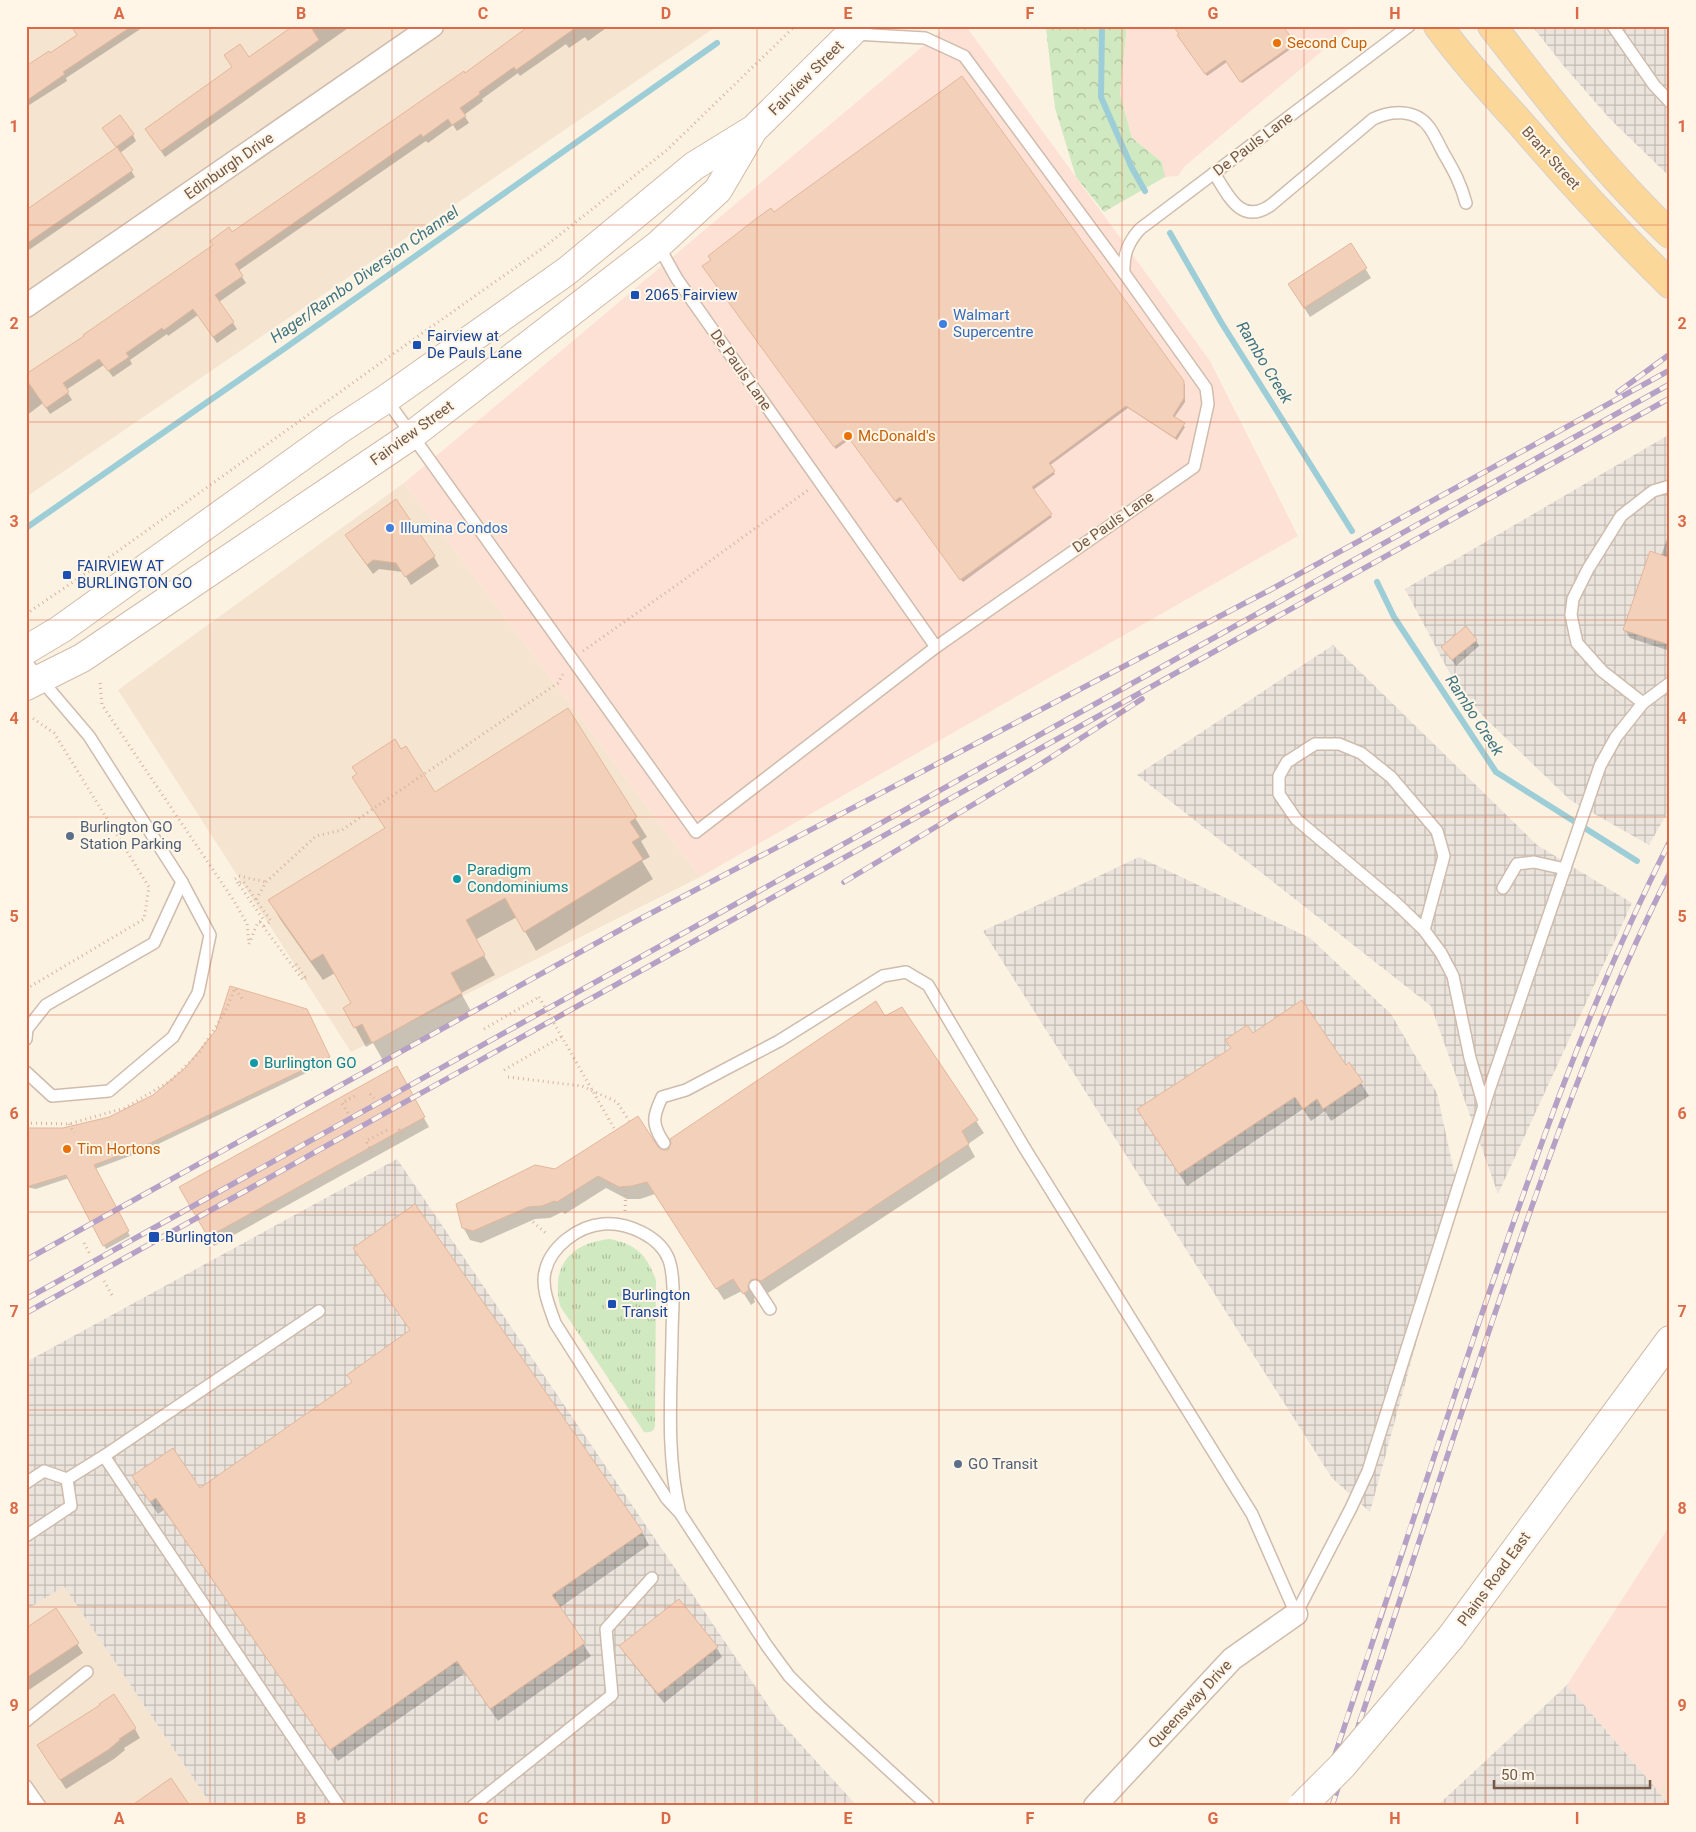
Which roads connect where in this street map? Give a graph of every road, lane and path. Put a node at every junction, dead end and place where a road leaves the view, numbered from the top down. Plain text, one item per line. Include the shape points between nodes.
1 (432, 26) edge
2 (795, 26) edge
3 (1409, 26) edge
4 (1438, 26) edge
5 (1492, 26) edge
6 (1613, 26) edge
7 (854, 30) edge
8 (1670, 102) edge
9 (754, 129) junction
10 (1214, 173) junction
11 (1466, 203) dead end
12 (1670, 234) edge
13 (658, 245) junction
14 (1124, 273) junction
15 (1670, 284) edge
16 (26, 306) edge
17 (386, 400) junction
18 (412, 435) junction
19 (818, 482) junction
20 (1670, 486) edge
21 (26, 614) edge
22 (936, 647) junction
23 (26, 650) edge
24 (572, 659) junction
25 (31, 676) edge
26 (100, 683) dead end
27 (1670, 683) edge
28 (1643, 703) junction
29 (31, 717) dead end
30 (1565, 869) junction
31 (182, 882) junction
32 (266, 882) junction
33 (238, 883) junction
34 (1502, 888) dead end
35 (256, 900) junction
36 (260, 922) junction
37 (264, 926) junction
38 (1424, 930) junction
39 (296, 964) dead end
40 (26, 989) edge
41 (484, 1029) dead end
42 (562, 1037) junction
43 (26, 1039) edge
44 (504, 1070) dead end
45 (26, 1072) edge
46 (508, 1077) dead end
47 (358, 1094) dead end
48 (370, 1094) dead end
49 (374, 1098) dead end
50 (1484, 1106) junction
51 (348, 1112) dead end
52 (629, 1121) dead end
53 (69, 1124) dead end
54 (389, 1129) dead end
55 (399, 1129) dead end
56 (615, 1130) dead end
57 (74, 1133) dead end
58 (403, 1135) dead end
59 (664, 1143) dead end
60 (372, 1152) dead end
61 (626, 1188) dead end
62 (624, 1226) junction
63 (84, 1243) dead end
64 (91, 1256) dead end
65 (104, 1281) dead end
66 (755, 1286) dead end
67 (112, 1295) dead end
68 (770, 1309) dead end
69 (319, 1311) dead end
70 (1670, 1340) edge
71 (104, 1456) junction
72 (67, 1479) junction
73 (26, 1483) edge
74 (680, 1513) junction
75 (26, 1536) edge
76 (652, 1578) dead end
77 (1296, 1614) junction
78 (87, 1672) dead end
79 (26, 1720) edge
80 (26, 1786) edge
81 (40, 1806) edge
82 (339, 1806) edge
83 (473, 1806) edge
84 (928, 1806) edge
85 (1095, 1806) edge
86 (1302, 1806) edge

1 - 16 street, Edinburgh Drive
2 - 21 path via 667,150 544,248
3 - 10 lane, De Pauls Lane
4 - 15 main road, Brant Street via 1562,171 1626,242
5 - 12 main road via 1576,133
6 - 8 lane via 1654,85
7 - 9 main road, Fairview Street
7 - 14 lane via 925,38 964,56
9 - 13 main road, Fairview Street via 718,190
9 - 17 main road, Fairview Street via 694,166 567,271
10 - 11 lane via 1237,206 1258,212 1271,205 1373,119 1384,114 1408,113 1428,126 1460,182
10 - 14 lane, De Pauls Lane via 1140,229 1126,249
13 - 18 main road, Fairview Street
13 - 19 lane, De Pauls Lane via 677,279
14 - 22 lane, De Pauls Lane via 1206,388 1208,404 1194,467
17 - 18 lane
17 - 23 main road, Fairview Street
18 - 24 lane
18 - 25 main road, Fairview Street via 82,658
19 - 22 lane, De Pauls Lane
19 - 24 path
20 - 28 lane via 1653,491 1621,516 1588,569 1573,599 1571,615 1577,643 1602,671
22 - 24 lane via 696,832
24 - 32 path via 558,683 342,830 316,836
25 - 31 lane via 89,736
26 - 36 path via 102,704 234,901 247,924 249,944
27 - 28 lane
28 - 30 lane via 1616,737 1600,766
29 - 40 path via 54,733 149,887 144,920
30 - 34 lane via 1534,862 1517,864
30 - 50 lane
31 - 43 lane via 154,943 46,1005 27,1029
31 - 45 lane via 210,935 198,993 173,1038 109,1091 52,1096
32 - 33 path via 239,876 235,879
32 - 35 path
33 - 35 path via 243,881
33 - 36 path via 263,919
35 - 37 path via 271,921
36 - 37 path
37 - 39 path via 303,980 306,978
38 - 38 lane via 1296,819 1280,794 1279,776 1286,762 1315,744 1339,744 1361,753 1391,777 1438,831 1444,856
38 - 50 lane via 1453,976
41 - 42 path, bridge via 539,997
42 - 44 path
42 - 56 path, bridge
46 - 52 path via 582,1086 617,1102
47 - 51 path via 342,1103
48 - 49 path
50 - 77 lane via 1368,1471
53 - 57 path
54 - 60 path via 366,1142
55 - 58 path
59 - 77 lane via 658,1135 654,1113 662,1097 686,1090 779,1042 883,976 906,972 928,985 1024,1147 1252,1514
61 - 62 path
62 - 74 lane via 643,1234 661,1248 669,1260 672,1277 670,1453
62 - 74 lane via 602,1224 572,1236 551,1256 544,1272 544,1285 555,1323 667,1499
63 - 64 path
65 - 67 path
66 - 68 lane
69 - 71 lane
70 - 86 main road, Plains Road East, bridge via 1451,1637 1342,1766
71 - 72 lane
71 - 82 lane
72 - 73 lane via 44,1471
72 - 75 lane via 71,1506
74 - 84 lane via 789,1676
76 - 83 lane via 606,1629 612,1696
77 - 85 street, Queensway Drive via 1232,1659
78 - 79 lane
80 - 81 lane

